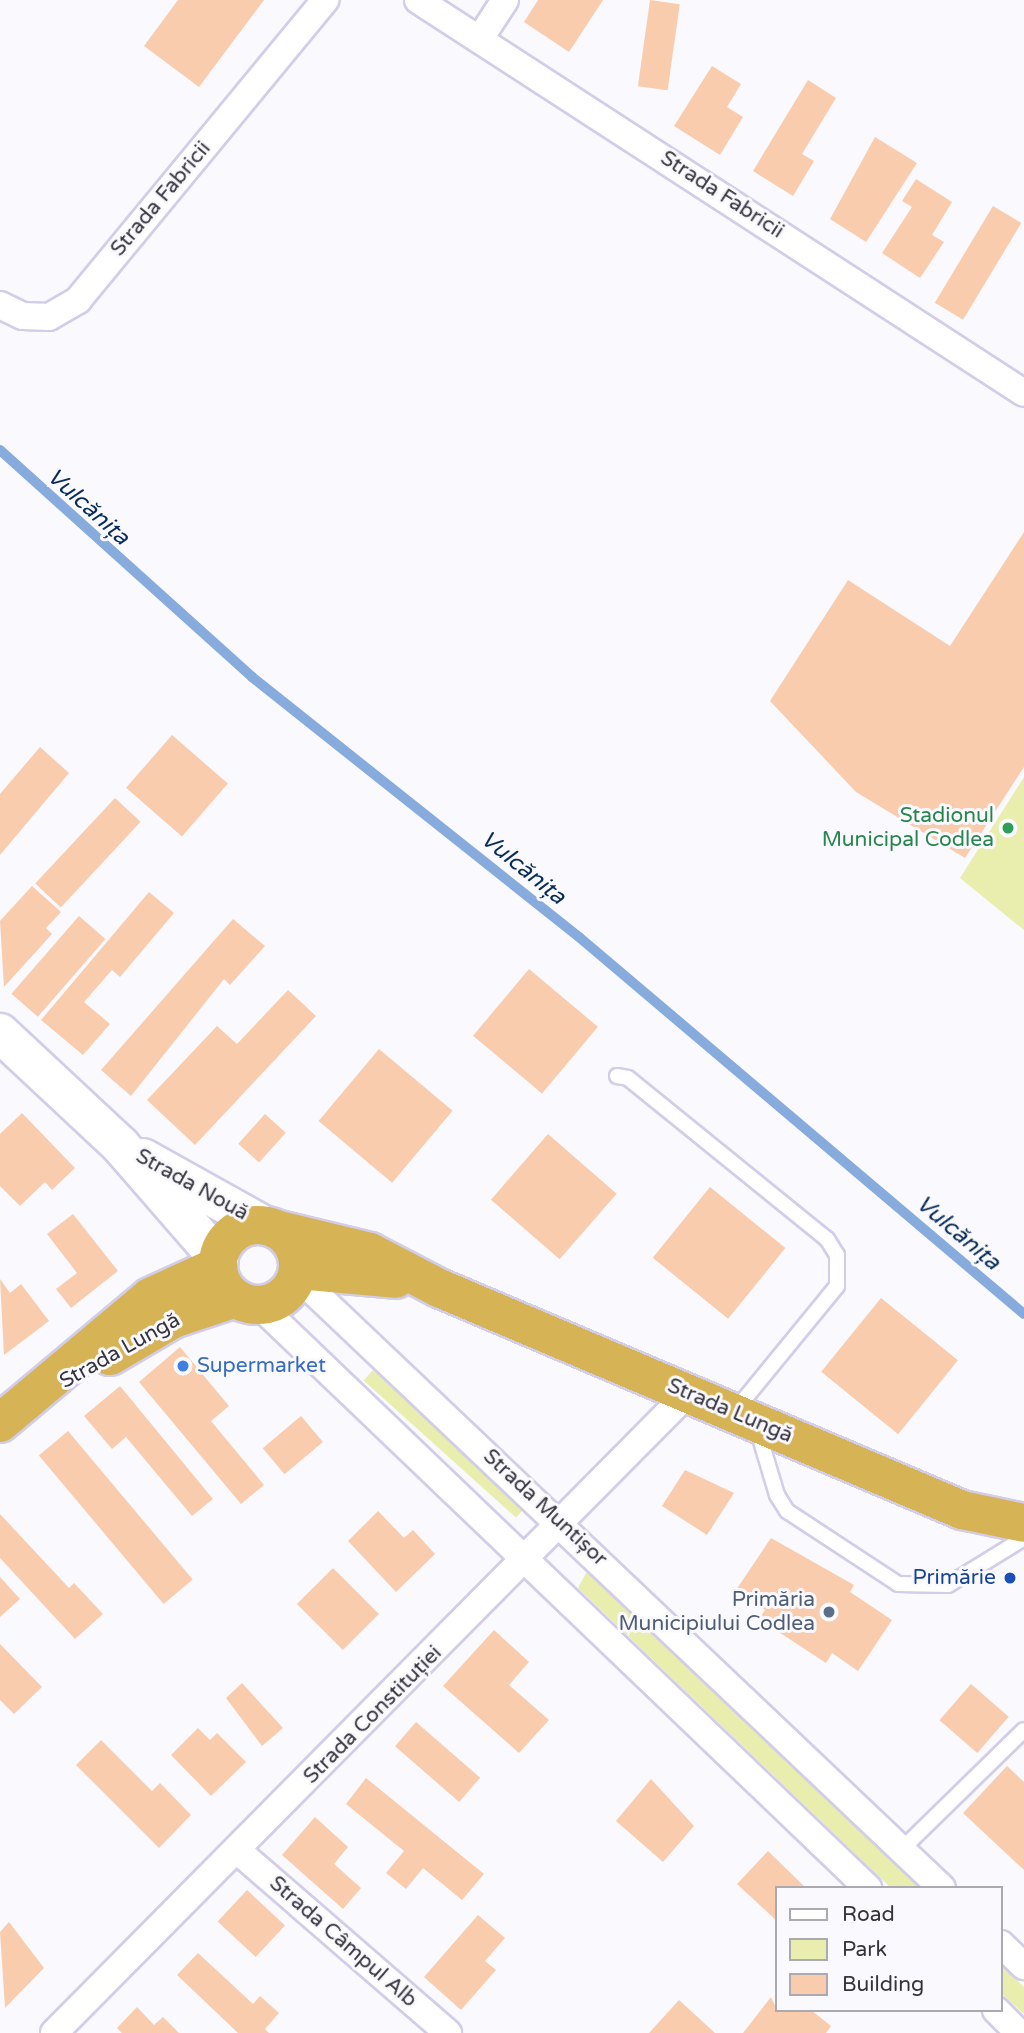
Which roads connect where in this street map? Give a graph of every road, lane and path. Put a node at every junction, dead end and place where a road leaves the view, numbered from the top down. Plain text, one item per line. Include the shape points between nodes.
1 (325, 0) edge
2 (418, 0) edge
3 (505, 0) edge
4 (481, 37) junction
5 (0, 305) edge
6 (1024, 393) edge
7 (0, 1033) edge
8 (617, 1076) dead end
9 (120, 1145) junction
10 (269, 1227) junction
11 (298, 1273) junction
12 (233, 1282) junction
13 (439, 1288) junction
14 (688, 1393) junction
15 (745, 1418) junction
16 (0, 1423) edge
17 (561, 1523) junction
18 (1024, 1523) edge
19 (1024, 1538) edge
20 (526, 1559) junction
21 (1024, 1730) edge
22 (902, 1849) junction
23 (238, 1851) junction
24 (866, 1886) edge
25 (940, 1886) edge
26 (1003, 1946) edge
27 (1024, 1966) edge
28 (998, 2012) edge
29 (54, 2033) edge
30 (449, 2033) edge
31 (1019, 2033) edge

1 - 5 street, Strada Fabricii via 78,300 49,317 23,316
2 - 4 street, Strada Fabricii
3 - 4 street
4 - 6 street, Strada Fabricii
7 - 9 main road, Strada Nouă
8 - 15 lane via 628,1078 805,1221 837,1255 837,1286
9 - 10 main road, Strada Nouă
9 - 12 main road, Strada Nouă
10 - 11 highway via 294,1246
10 - 12 highway via 239,1230
10 - 13 highway, Strada Lungă via 348,1244
11 - 12 highway via 283,1297
11 - 13 highway, Strada Lungă via 376,1275
11 - 17 street, Strada Muntișor
12 - 16 highway, Strada Lungă via 150,1297 64,1366 44,1391
12 - 20 street
13 - 14 highway, Strada Lungă
14 - 15 highway, Strada Lungă
14 - 17 street, Strada Constituției
15 - 18 highway, Strada Lungă via 961,1510
15 - 19 lane via 788,1511 898,1584 948,1585
17 - 20 street, Strada Constituției
17 - 22 street, Strada Muntișor
20 - 23 street, Strada Constituției
20 - 24 street
21 - 22 lane
22 - 25 street, Strada Muntișor
23 - 29 street, Strada Constituției
23 - 30 street, Strada Câmpul Alb
26 - 27 street
28 - 31 street

